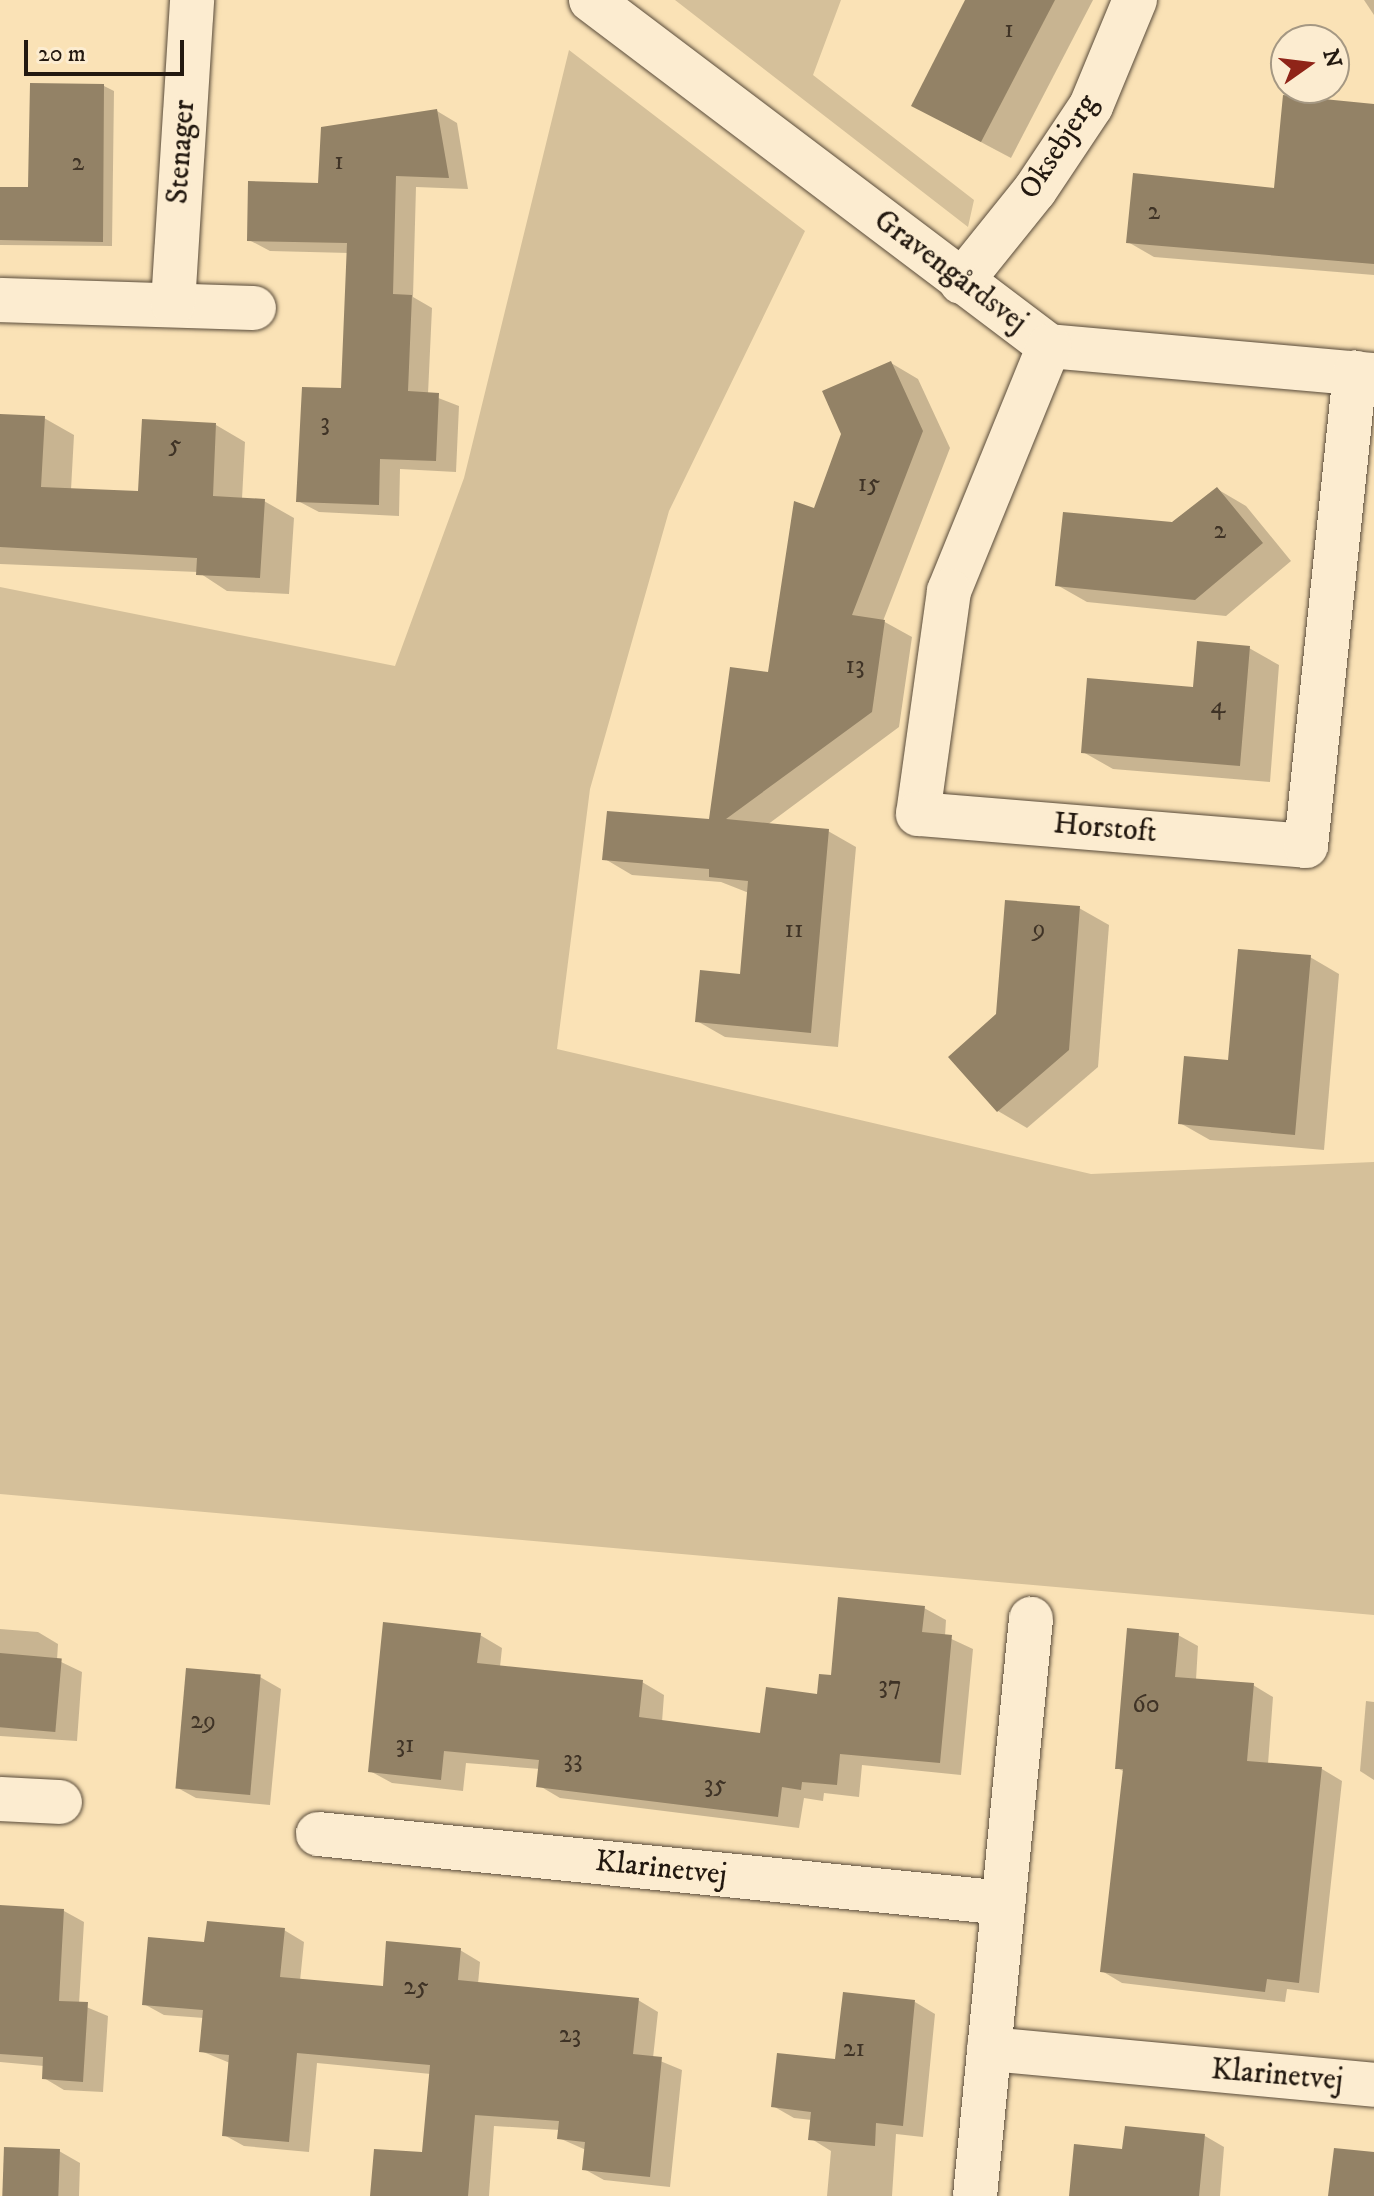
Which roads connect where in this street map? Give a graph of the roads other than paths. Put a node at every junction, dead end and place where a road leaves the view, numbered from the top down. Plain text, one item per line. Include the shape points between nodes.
1 (192, 0) edge
2 (591, 0) edge
3 (1135, 0) edge
4 (961, 282) junction
5 (0, 300) edge
6 (173, 304) junction
7 (254, 308) dead end
8 (1049, 346) junction
9 (1365, 374) edge
10 (1031, 1619) dead end
11 (0, 1799) edge
12 (60, 1802) dead end
13 (318, 1834) dead end
14 (1004, 1903) junction
15 (989, 2049) junction
16 (1374, 2085) edge
17 (975, 2196) edge

1 - 6 street, Stenager
2 - 4 street, Gravengårdsvej
3 - 4 street, Oksebjerg via 1091,106 1035,190
4 - 8 street, Gravengårdsvej
5 - 6 street
6 - 7 street
8 - 9 street, Gravengårdsvej
8 - 9 street, Horstoft via 949,591 918,814 1306,846
10 - 14 street
11 - 12 street
13 - 14 street, Klarinetvej
14 - 15 street
15 - 16 street, Klarinetvej
15 - 17 street

